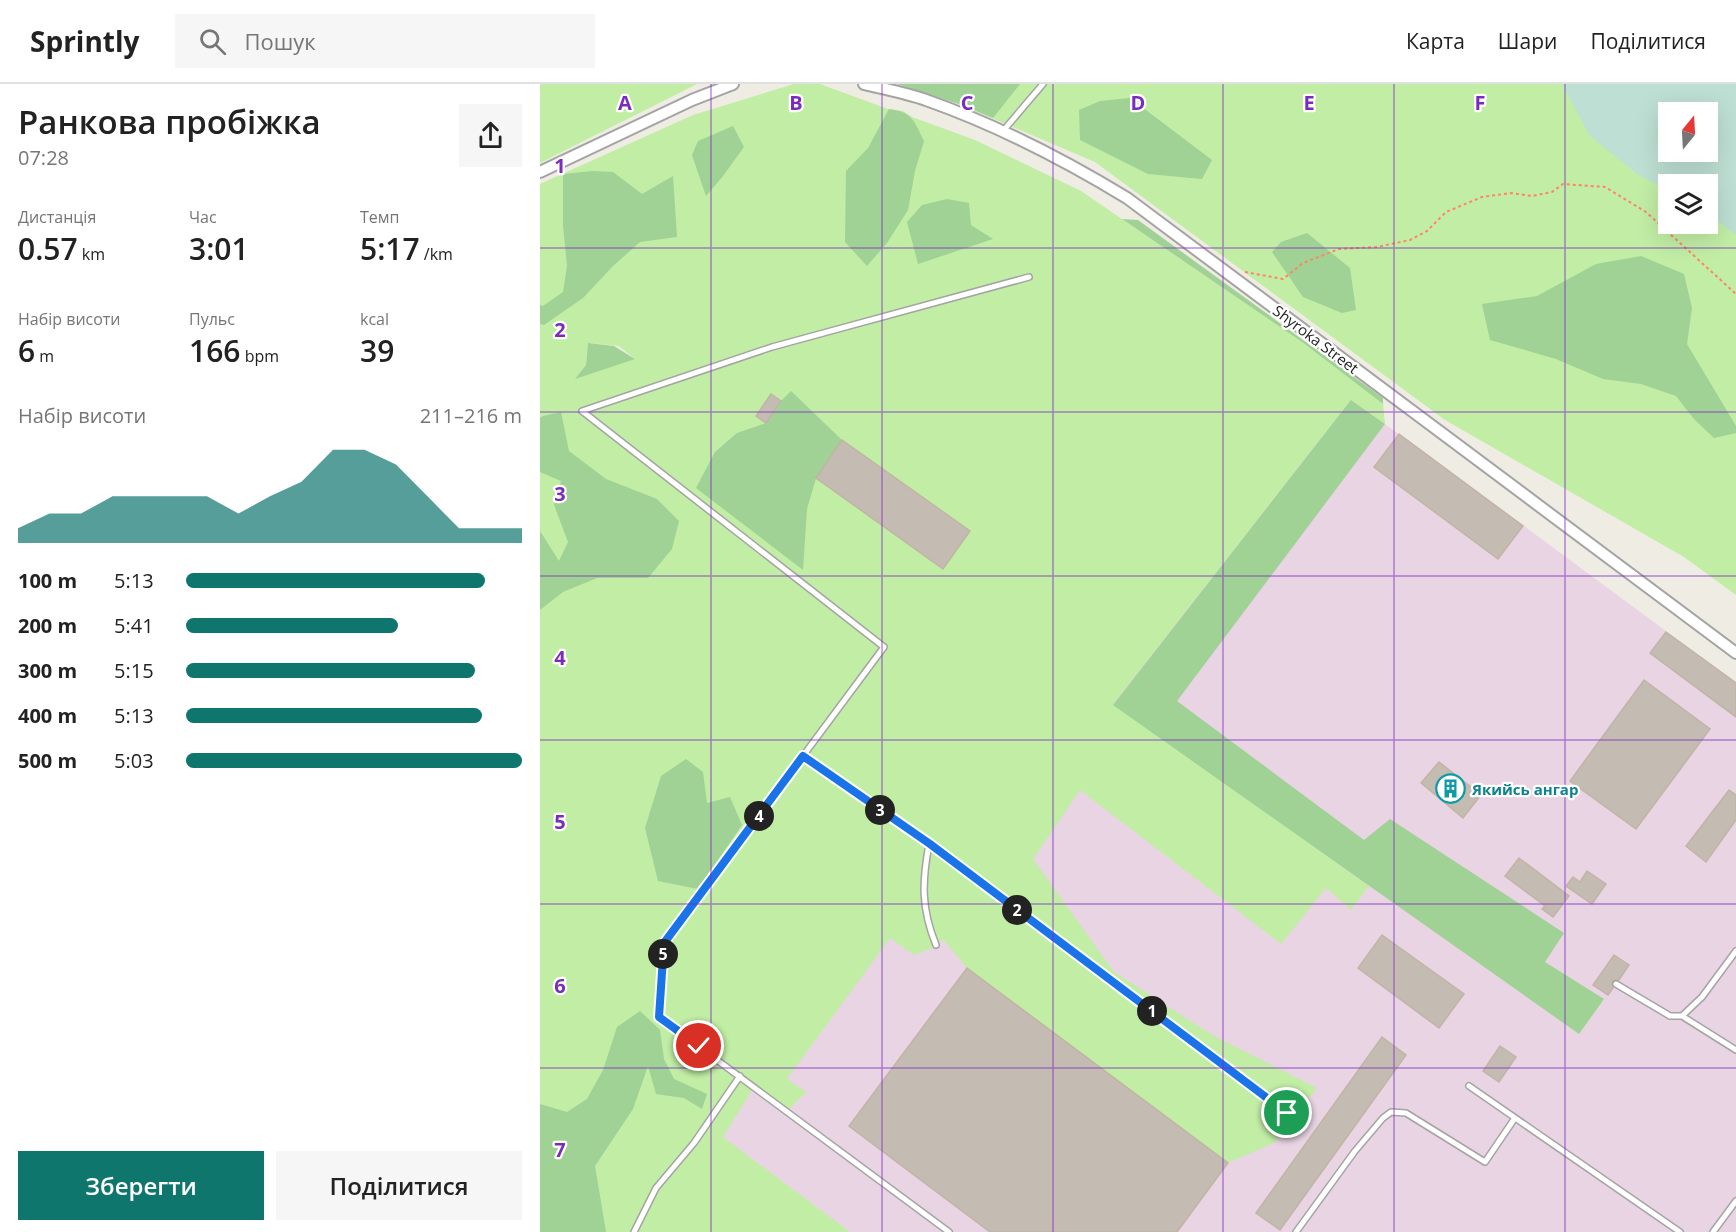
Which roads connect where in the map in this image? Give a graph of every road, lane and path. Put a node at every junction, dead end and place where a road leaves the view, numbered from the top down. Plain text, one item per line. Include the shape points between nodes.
1 (733, 84) edge
2 (864, 84) edge
3 (1043, 84) edge
4 (1003, 131) junction
5 (540, 172) edge
6 (1244, 272) dead end
7 (1029, 277) dead end
8 (1736, 294) edge
9 (1736, 653) edge
10 (803, 756) junction
11 (930, 844) junction
12 (936, 945) dead end
13 (1736, 951) edge
14 (1616, 984) dead end
15 (1682, 1016) junction
16 (1736, 1050) edge
17 (740, 1076) junction
18 (1469, 1086) dead end
19 (1287, 1113) dead end
20 (1515, 1118) junction
21 (1736, 1201) edge
22 (634, 1232) edge
23 (949, 1232) edge
24 (1296, 1232) edge
25 (1680, 1232) edge
26 (1713, 1232) edge

1 - 5 street
2 - 4 street, Shyroka Street via 925,100
3 - 4 lane
4 - 9 street, Shyroka Street via 1073,165 1127,198
6 - 8 path via 1283,279 1303,263 1340,249 1410,240 1427,231 1446,212 1482,197 1510,193 1532,196 1552,192 1563,184 1605,187 1646,212
7 - 10 lane via 772,347 582,411 884,646
10 - 11 lane
10 - 17 lane via 664,943 659,1017
11 - 12 lane via 923,894
11 - 19 lane
13 - 15 lane via 1702,997
14 - 15 lane via 1670,1017
15 - 16 lane
17 - 22 lane via 694,1143 656,1188
17 - 23 lane
18 - 20 lane
20 - 24 lane via 1485,1162 1406,1113 1391,1112 1355,1151
20 - 25 lane
21 - 26 lane

